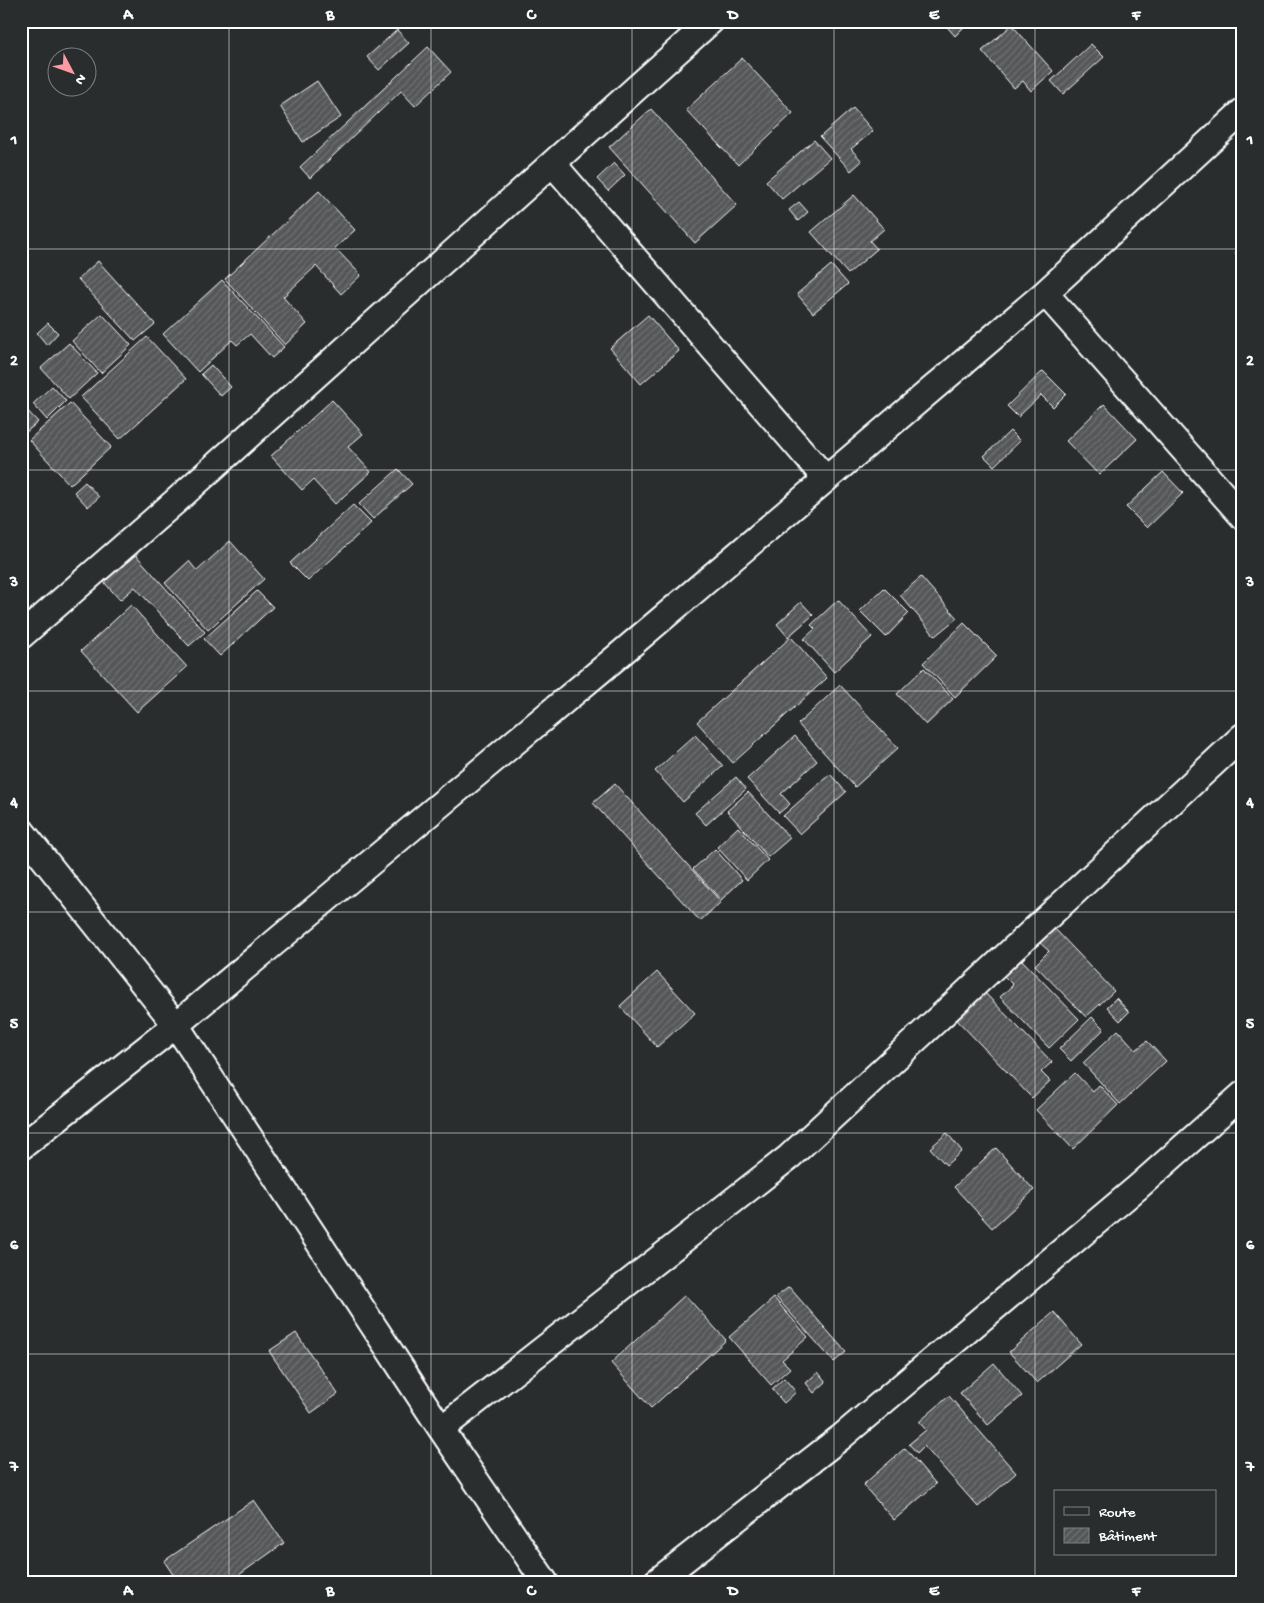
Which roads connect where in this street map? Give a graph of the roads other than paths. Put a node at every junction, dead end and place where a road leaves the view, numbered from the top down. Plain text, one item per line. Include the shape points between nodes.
1 (711, 21) edge
2 (1243, 111) edge
3 (553, 164) junction
4 (1045, 293) junction
5 (826, 479) junction
6 (1243, 517) edge
7 (21, 636) edge
8 (1243, 736) edge
9 (21, 830) edge
10 (176, 1025) junction
11 (1243, 1094) edge
12 (21, 1147) edge
13 (441, 1429) junction
14 (545, 1582) edge
15 (656, 1582) edge

1 - 3 street
2 - 4 street
3 - 5 street
3 - 7 street
4 - 5 street
4 - 6 street
5 - 10 street
8 - 13 street via 789,1157
9 - 10 street
10 - 12 street
10 - 13 street
11 - 15 street via 1138,1188 840,1438
13 - 14 street

